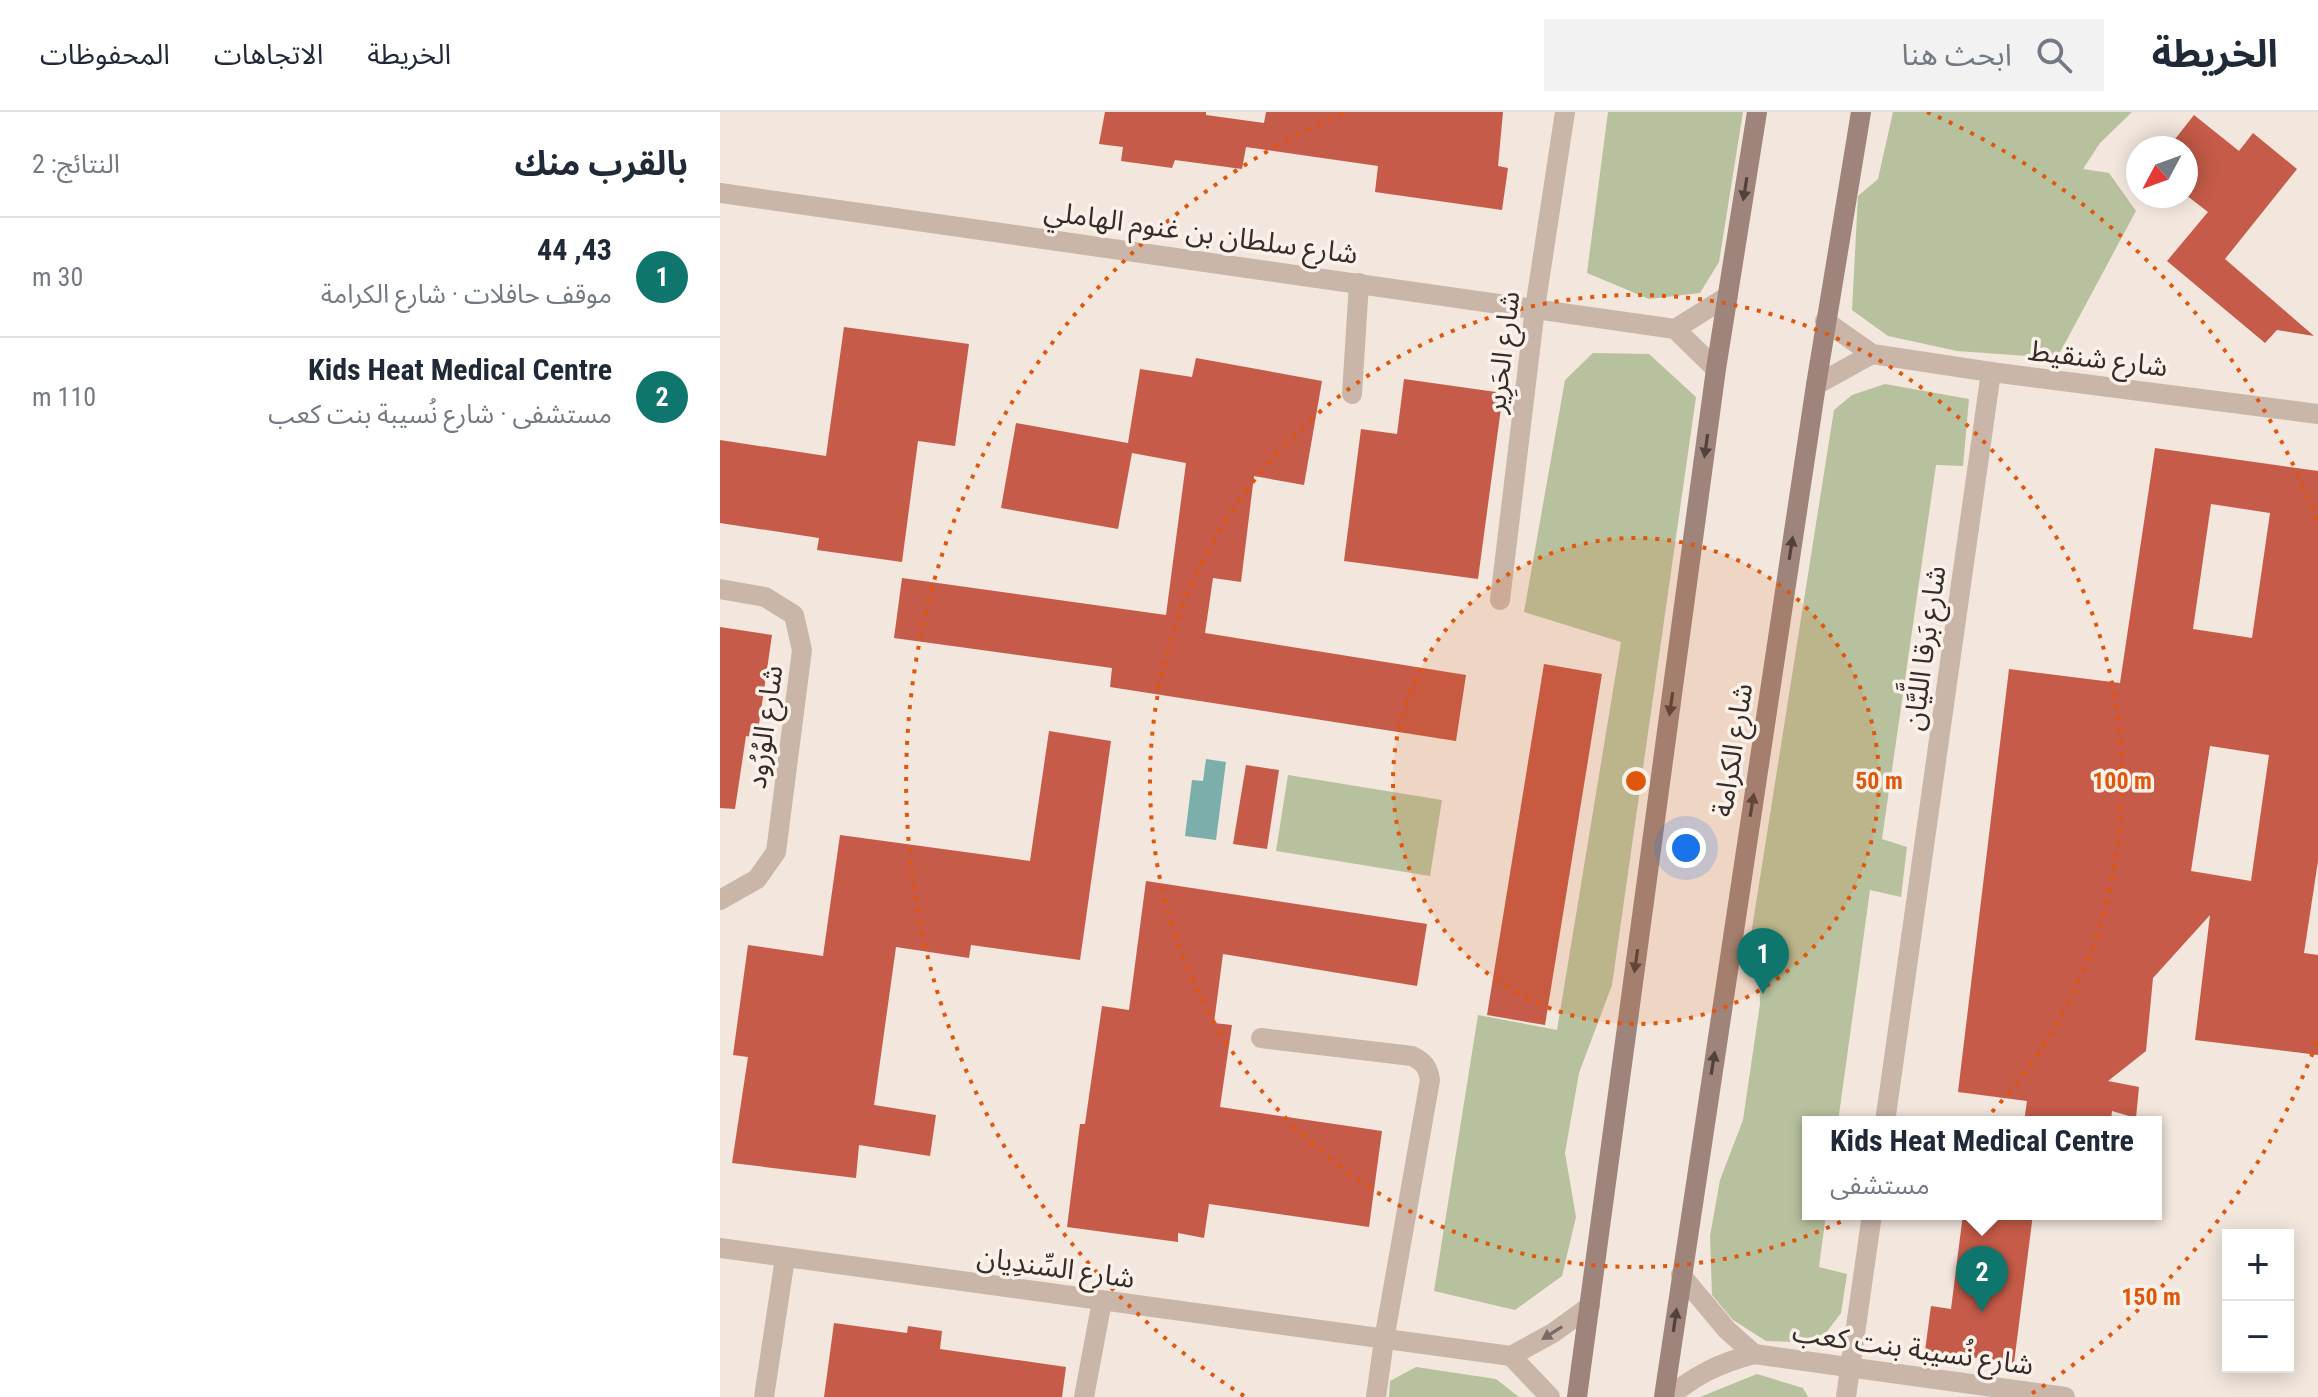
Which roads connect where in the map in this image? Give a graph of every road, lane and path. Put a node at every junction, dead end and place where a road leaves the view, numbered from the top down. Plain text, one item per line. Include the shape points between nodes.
1 (1565, 112) edge
2 (1757, 112) edge
3 (1861, 112) edge
4 (720, 193) edge
5 (1359, 283) junction
6 (1728, 296) junction
7 (1535, 308) junction
8 (1825, 321) junction
9 (1675, 329) junction
10 (1872, 354) junction
11 (1716, 369) junction
12 (1991, 372) junction
13 (1816, 385) junction
14 (1352, 394) dead end
15 (2318, 414) edge
16 (720, 589) edge
17 (1500, 600) dead end
18 (720, 900) edge
19 (1261, 1038) dead end
20 (1886, 1116) edge
21 (1871, 1220) edge
22 (720, 1248) edge
23 (785, 1258) junction
24 (1681, 1275) junction
25 (1102, 1301) junction
26 (1590, 1306) junction
27 (1384, 1340) junction
28 (1754, 1354) junction
29 (1511, 1356) junction
30 (1850, 1367) junction
31 (764, 1397) edge
32 (1084, 1397) edge
33 (1376, 1397) edge
34 (1550, 1397) edge
35 (1577, 1397) edge
36 (1666, 1397) edge
37 (1846, 1397) edge
38 (2065, 1397) edge

1 - 7 street, شارع الحَرِير
2 -> 6 main road
3 - 8 main road, شارع الكرامة
4 - 5 street, شارع سلطان بن غنوم الهاملي
5 - 7 street, شارع سلطان بن غنوم الهاملي
5 - 14 street
6 - 9 street
6 - 11 main road
7 - 9 street, شارع سلطان بن غنوم الهاملي
7 - 17 street, شارع الحَرِير
8 - 10 street, شارع شنقيط
8 - 13 main road, شارع الكرامة
9 - 11 street
10 - 12 street, شارع شنقيط
10 - 13 street
11 -> 26 main road
12 - 15 street, شارع شنقيط
12 - 20 street, شارع بَرقا اللَّيَّان
24 -> 13 main road, شارع الكرامة
16 - 18 street, شارع الوُرُود via 765,597 794,615 802,650 776,852 757,879
19 - 27 street via 1412,1056 1429,1070
21 - 30 street
22 - 23 street, شارع السِّندِيان
23 - 25 street, شارع السِّندِيان
23 - 31 street
24 - 28 street, شارع نُسيبة بنت كعب
36 -> 24 main road, شارع الكرامة
25 - 27 street, شارع السِّندِيان
25 - 32 street
26 -> 29 street
26 - 35 main road
27 - 29 street, شارع السِّندِيان
27 - 33 street
28 - 30 street, شارع نُسيبة بنت كعب
28 - 36 street, شارع نُسيبة بنت كعب via 1710,1368
29 - 34 street
30 - 37 street
30 - 38 street, شارع نُسيبة بنت كعب

